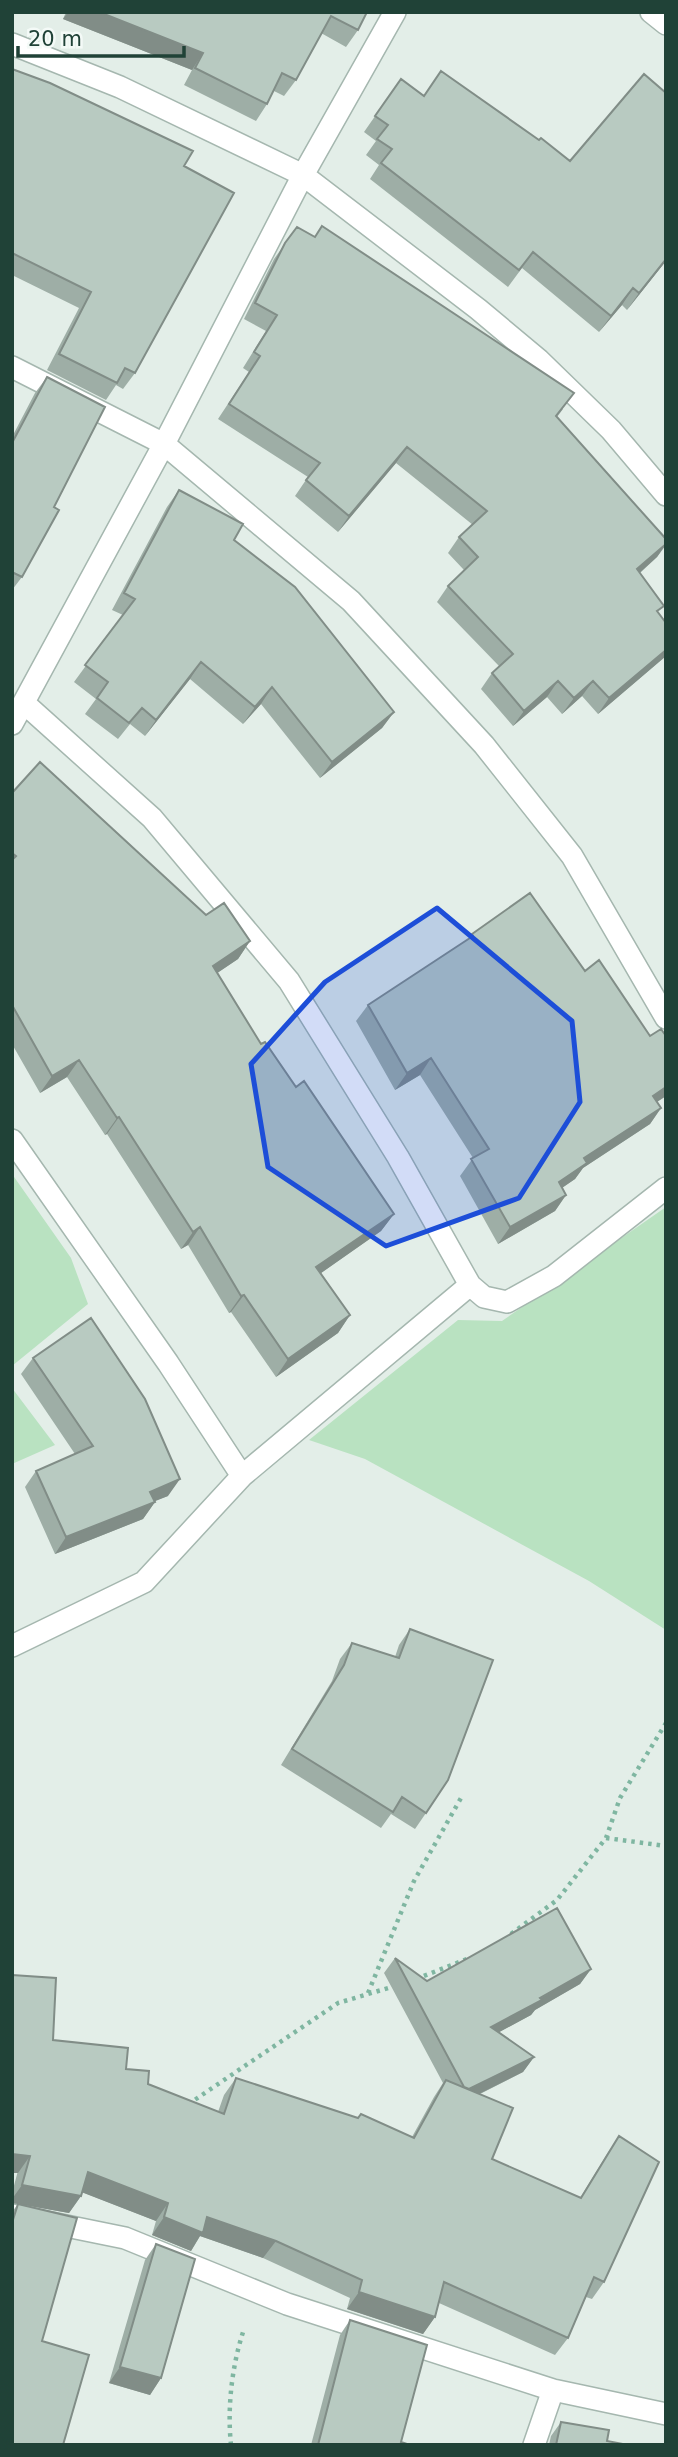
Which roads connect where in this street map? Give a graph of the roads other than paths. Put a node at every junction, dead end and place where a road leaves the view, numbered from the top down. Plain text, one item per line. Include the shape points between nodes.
1 (395, 12) edge
2 (651, 12) edge
3 (666, 24) edge
4 (12, 44) edge
5 (303, 175) junction
6 (12, 367) edge
7 (164, 444) junction
8 (666, 495) edge
9 (24, 703) junction
10 (12, 724) edge
11 (666, 1018) edge
12 (12, 1140) edge
13 (666, 1188) edge
14 (470, 1285) junction
15 (242, 1476) junction
16 (12, 1646) edge
17 (12, 2215) edge
18 (553, 2390) junction
19 (666, 2414) edge
20 (534, 2445) edge

1 - 5 street
2 - 3 street
4 - 5 street via 120,87
5 - 7 street
5 - 8 street via 539,360 611,430
6 - 7 street
7 - 9 street
7 - 11 street via 351,601 484,745 572,856
9 - 10 street
9 - 14 street via 152,818 289,981 398,1157
12 - 15 street
13 - 14 street via 554,1276 508,1302 484,1297
14 - 15 street
15 - 16 street via 144,1582
17 - 18 street via 125,2238 287,2304
18 - 19 street
18 - 20 street

